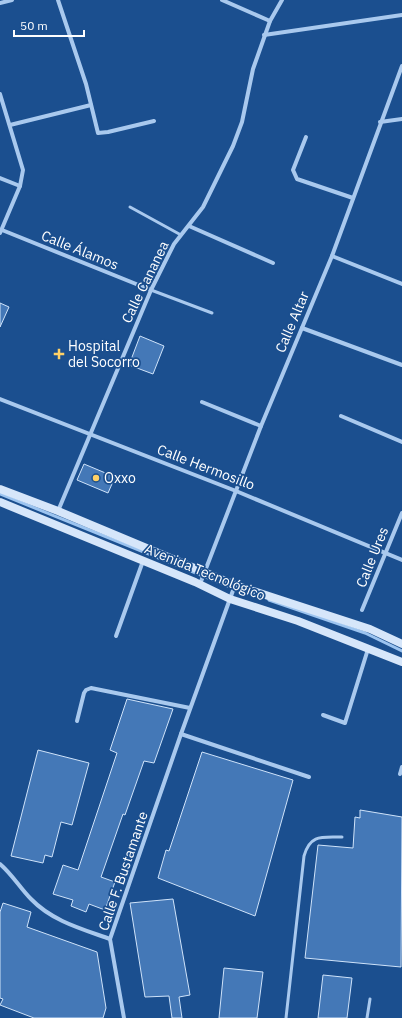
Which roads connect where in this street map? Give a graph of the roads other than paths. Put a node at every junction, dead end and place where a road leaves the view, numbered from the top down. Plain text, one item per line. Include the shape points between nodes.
1 (12, 0) edge
2 (58, 0) edge
3 (222, 0) edge
4 (282, 0) edge
5 (0, 3) edge
6 (402, 16) edge
7 (270, 21) junction
8 (264, 35) junction
9 (402, 66) edge
10 (0, 94) edge
11 (91, 105) junction
12 (402, 119) edge
13 (154, 122) dead end
14 (380, 122) junction
15 (10, 125) junction
16 (306, 137) dead end
17 (0, 178) edge
18 (20, 186) junction
19 (353, 198) junction
20 (130, 207) dead end
21 (189, 226) junction
22 (1, 232) edge
23 (181, 235) junction
24 (332, 256) junction
25 (273, 263) dead end
26 (402, 278) edge
27 (401, 283) edge
28 (151, 290) junction
29 (212, 313) dead end
30 (302, 328) junction
31 (402, 364) edge
32 (0, 398) edge
33 (202, 402) dead end
34 (341, 416) dead end
35 (261, 426) junction
36 (90, 434) junction
37 (402, 442) edge
38 (0, 489) edge
39 (236, 491) junction
40 (0, 502) edge
41 (58, 510) junction
42 (402, 513) edge
43 (386, 553) junction
44 (402, 560) edge
45 (143, 561) junction
46 (205, 573) junction
47 (200, 585) junction
48 (235, 586) junction
49 (230, 598) junction
50 (362, 610) dead end
51 (116, 636) dead end
52 (402, 644) edge
53 (368, 649) junction
54 (402, 662) edge
55 (190, 708) junction
56 (323, 716) dead end
57 (77, 721) dead end
58 (181, 734) junction
59 (402, 767) edge
60 (400, 774) dead end
61 (309, 777) dead end
62 (342, 837) dead end
63 (0, 864) edge
64 (110, 939) junction
65 (370, 999) dead end
66 (124, 1018) edge
67 (286, 1018) edge
68 (367, 1018) edge

1 - 5 street
2 - 11 street
3 - 7 street
4 - 7 street, Calle Cananea
6 - 8 street
7 - 8 street, Calle Cananea
8 - 21 street, Calle Cananea via 253,69 242,122 233,146 203,207
9 - 14 street, Calle Altar
10 - 15 street
11 - 13 street via 98,133
11 - 15 street
12 - 14 street
14 - 19 street, Calle Altar
15 - 18 street via 23,170
16 - 19 street via 293,170 297,178
17 - 18 street
18 - 22 street
19 - 24 street, Calle Altar
20 - 23 lane
21 - 23 street, Calle Cananea
21 - 25 street
22 - 28 street, Calle Álamos
23 - 28 street, Calle Cananea
24 - 27 street
24 - 30 street, Calle Altar
26 - 27 street
28 - 29 lane
28 - 36 street, Calle Cananea
30 - 31 street
30 - 35 street, Calle Altar
32 - 36 street, Calle Hermosillo
33 - 35 street
34 - 37 street
35 - 39 street, Calle Altar
36 - 39 street, Calle Hermosillo
36 - 41 street, Calle Cananea
38 - 41 main road, Avenida Tecnológico
39 - 43 street, Calle Hermosillo
39 - 46 street, Calle Altar
40 - 45 main road, Avenida Tecnológico
41 - 46 main road, Avenida Tecnológico
42 - 43 street, Calle Ures
43 - 44 street, Calle Hermosillo
43 - 50 street, Calle Ures
45 - 47 main road, Avenida Tecnológico
45 - 51 street
46 - 47 street, Calle Altar
46 - 48 main road, Avenida Tecnológico
47 - 49 main road, Avenida Tecnológico
48 - 49 street, Calle F. Bustamante
48 - 52 main road, Avenida Tecnológico via 370,629
49 - 53 main road, Avenida Tecnológico
49 - 55 street, Calle F. Bustamante
53 - 54 main road, Avenida Tecnológico
53 - 56 street via 345,723
55 - 57 street via 91,688 84,693
55 - 58 street, Calle F. Bustamante
58 - 61 street
58 - 64 street, Calle F. Bustamante
59 - 60 street
62 - 67 lane via 318,838 307,846
63 - 64 street via 31,899 49,914
64 - 66 street, Calle F. Bustamante
65 - 68 lane

